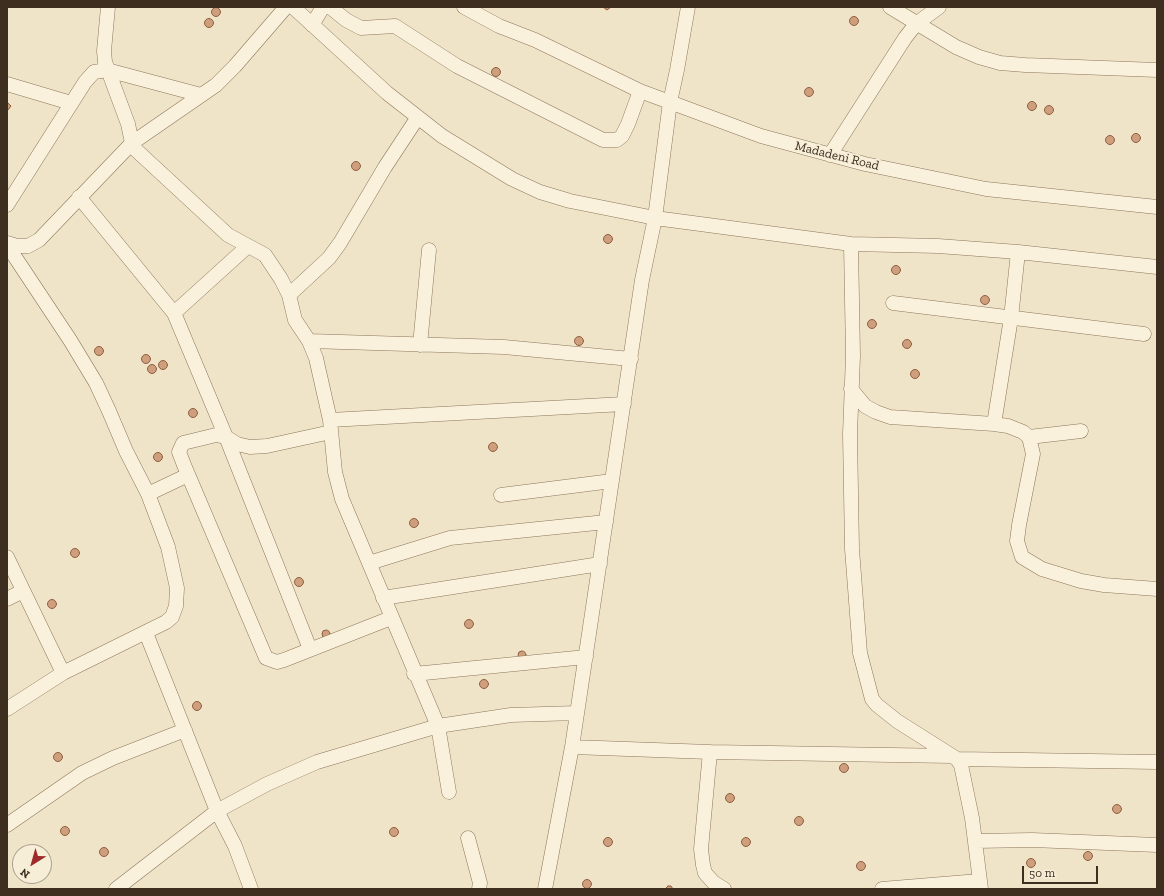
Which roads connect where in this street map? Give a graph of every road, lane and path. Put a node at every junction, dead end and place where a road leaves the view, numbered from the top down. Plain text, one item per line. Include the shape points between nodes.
1 (108, 7) edge
2 (286, 7) edge
3 (293, 7) edge
4 (323, 7) edge
5 (330, 7) edge
6 (464, 7) edge
7 (483, 7) edge
8 (688, 7) edge
9 (890, 7) edge
10 (939, 7) edge
11 (312, 24) junction
12 (916, 24) junction
13 (535, 40) junction
14 (107, 70) junction
15 (1157, 70) edge
16 (7, 84) edge
17 (640, 91) junction
18 (201, 95) junction
19 (670, 102) junction
20 (71, 103) junction
21 (418, 117) junction
22 (132, 143) junction
23 (830, 155) junction
24 (78, 197) junction
25 (7, 205) edge
26 (1157, 207) edge
27 (655, 218) junction
28 (7, 244) edge
29 (851, 244) junction
30 (248, 246) junction
31 (429, 250) dead end
32 (1018, 252) junction
33 (1157, 267) edge
34 (289, 295) junction
35 (893, 303) dead end
36 (174, 313) junction
37 (1011, 318) junction
38 (1144, 334) dead end
39 (309, 341) junction
40 (420, 345) junction
41 (630, 359) junction
42 (852, 388) junction
43 (624, 404) junction
44 (994, 424) junction
45 (330, 426) junction
46 (1081, 431) dead end
47 (226, 437) junction
48 (1029, 437) junction
49 (188, 475) junction
50 (612, 481) junction
51 (148, 494) junction
52 (501, 495) dead end
53 (606, 522) junction
54 (7, 557) edge
55 (369, 563) junction
56 (600, 564) junction
57 (1157, 589) edge
58 (23, 591) junction
59 (383, 598) junction
60 (7, 599) edge
61 (391, 618) junction
62 (146, 633) junction
63 (310, 649) junction
64 (586, 657) junction
65 (63, 674) junction
66 (414, 674) junction
67 (7, 709) edge
68 (577, 713) junction
69 (438, 726) junction
70 (185, 730) junction
71 (572, 747) junction
72 (710, 752) junction
73 (955, 758) junction
74 (1157, 762) edge
75 (449, 792) dead end
76 (217, 811) junction
77 (7, 825) edge
78 (468, 838) dead end
79 (976, 842) junction
80 (1157, 845) edge
81 (980, 885) edge
82 (116, 889) edge
83 (251, 889) edge
84 (479, 889) edge
85 (545, 889) edge
86 (724, 889) edge
87 (882, 889) edge

1 - 14 street via 104,51
2 - 18 street via 236,66
3 - 11 street
4 - 11 street
5 - 17 street via 361,28 395,26 457,66 603,140 617,140 622,136
6 - 13 street, Madadeni Road via 499,26
7 - 13 street, Madadeni Road
8 - 19 street
9 - 12 street
10 - 12 street
11 - 21 street via 387,93
12 - 15 street via 956,47 1000,63
12 - 23 street via 894,53
13 - 17 street, Madadeni Road
14 - 18 street
14 - 20 street via 90,75
14 - 22 street
16 - 20 street
17 - 19 street, Madadeni Road
18 - 22 street
19 - 23 street, Madadeni Road via 761,136
19 - 27 street
20 - 25 street
21 - 27 street via 476,158 540,192 570,201
21 - 34 street via 340,243
22 - 24 street
22 - 30 street via 136,150 228,235
23 - 26 street, Madadeni Road via 986,188
24 - 28 street via 39,240 28,246
24 - 36 street
27 - 29 street
27 - 41 street
28 - 51 street via 96,383
29 - 32 street via 938,246
29 - 42 street
30 - 34 street via 269,259
30 - 36 street
31 - 40 street
32 - 33 street
32 - 37 street
34 - 39 street via 295,320
35 - 37 street
36 - 47 street
37 - 38 street
37 - 44 street
39 - 40 street
39 - 45 street via 316,358
40 - 41 street via 504,347
41 - 43 street
42 - 44 street via 865,406 890,417
42 - 73 street via 852,549 860,653 865,674 872,699 881,709
43 - 45 street
43 - 50 street
44 - 48 street via 1019,430
45 - 47 street via 267,446 250,447 237,444
45 - 55 street via 335,472 342,499
46 - 48 street
47 - 49 street via 216,435 183,444 180,452
47 - 63 street
48 - 57 street via 1033,454 1017,541 1022,557 1042,569 1081,581
49 - 51 street
49 - 63 street via 266,658 277,662
50 - 52 street
50 - 53 street
51 - 62 street via 168,547 177,588 176,606 172,617
53 - 55 street via 450,538
53 - 56 street
54 - 58 street
55 - 59 street
56 - 59 street
56 - 64 street
58 - 60 street
58 - 65 street
59 - 61 street
61 - 63 street
61 - 66 street
62 - 65 street
62 - 70 street
64 - 66 street
64 - 68 street
65 - 67 street
66 - 69 street
68 - 69 street via 511,715
68 - 71 street
69 - 75 street
69 - 76 street via 317,762 267,784
70 - 76 street
70 - 77 street via 113,758 82,774
71 - 72 street
71 - 85 street
72 - 73 street
72 - 86 street via 701,849 705,874
73 - 74 street
73 - 79 street via 962,768
76 - 82 street
76 - 83 street via 235,846
78 - 84 street via 480,883
79 - 80 street via 1032,840
79 - 81 street
81 - 87 street

